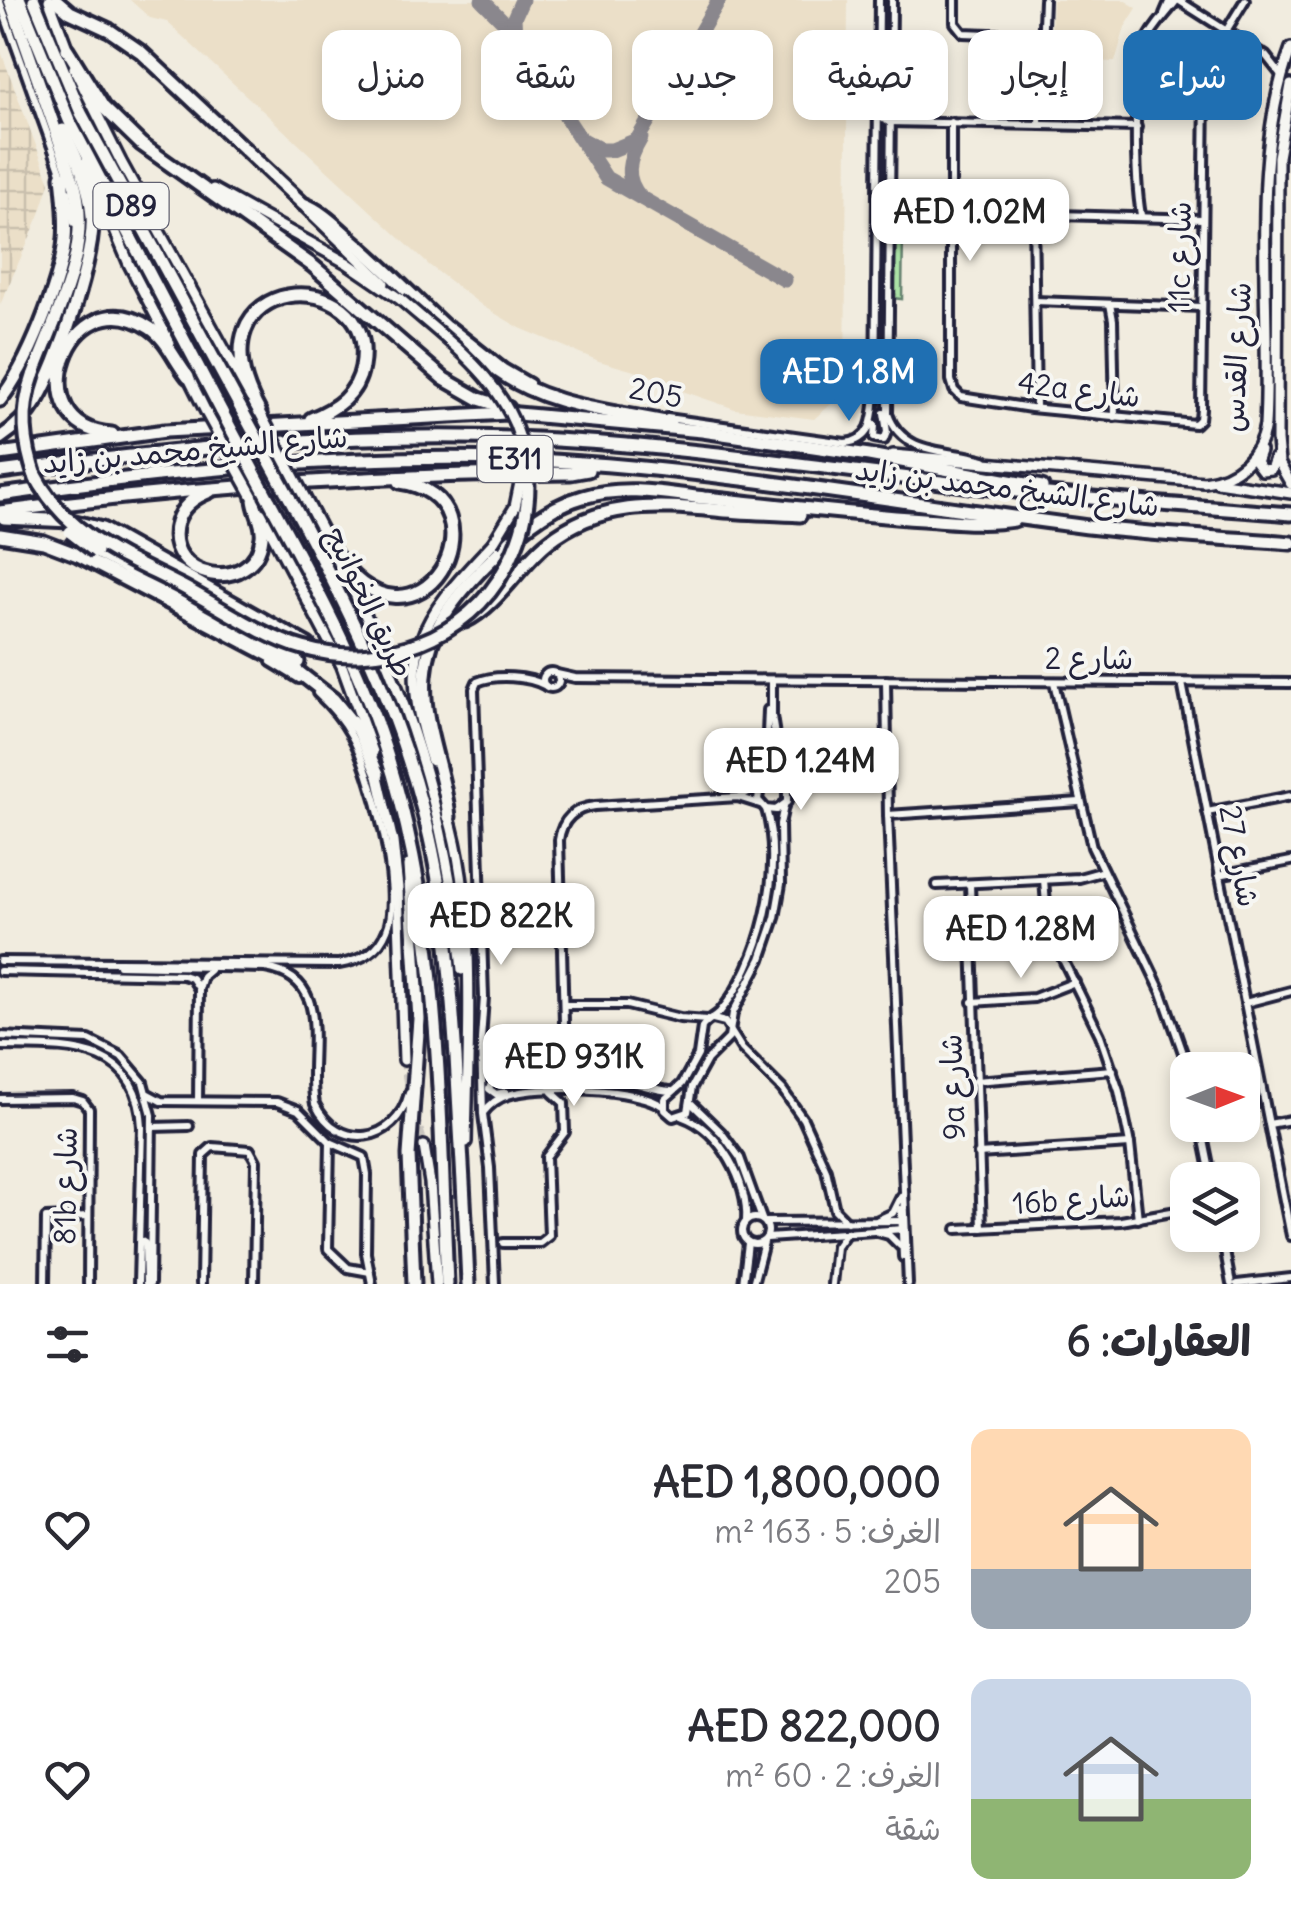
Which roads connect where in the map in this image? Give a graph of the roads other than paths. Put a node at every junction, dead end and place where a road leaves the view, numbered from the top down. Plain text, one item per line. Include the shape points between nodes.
1 (10, 0) edge
2 (20, 0) edge
3 (34, 0) edge
4 (52, 0) edge
5 (879, 0) edge
6 (892, 0) edge
7 (956, 0) edge
8 (1044, 0) edge
9 (1175, 0) edge
10 (1245, 0) edge
11 (0, 2) edge
12 (879, 30) edge
13 (891, 30) edge
14 (1043, 30) edge
15 (1154, 30) edge
16 (1226, 30) edge
17 (1230, 30) edge
18 (968, 31) edge
19 (67, 50) junction
20 (1290, 50) edge
21 (1262, 53) edge
22 (1266, 56) junction
23 (1281, 75) junction
24 (1291, 85) edge
25 (43, 90) junction
26 (1275, 99) junction
27 (1287, 118) edge
28 (878, 120) edge
29 (882, 120) edge
30 (1041, 120) edge
31 (1137, 120) edge
32 (1204, 120) edge
33 (889, 122) junction
34 (904, 122) junction
35 (953, 122) junction
36 (1041, 123) junction
37 (1137, 124) junction
38 (889, 134) junction
39 (80, 140) junction
40 (1278, 156) junction
41 (185, 172) junction
42 (62, 176) junction
43 (303, 204) junction
44 (952, 214) junction
45 (1036, 215) junction
46 (1137, 215) junction
47 (1202, 216) junction
48 (66, 287) junction
49 (400, 299) junction
50 (1035, 304) junction
51 (1114, 304) junction
52 (1202, 304) junction
53 (442, 321) junction
54 (188, 377) junction
55 (875, 394) junction
56 (886, 394) junction
57 (1266, 398) junction
58 (0, 400) edge
59 (1033, 408) junction
60 (258, 411) junction
61 (540, 415) junction
62 (1112, 417) junction
63 (1200, 419) joint
64 (302, 422) junction
65 (702, 431) junction
66 (166, 432) junction
67 (0, 438) edge
68 (1277, 440) junction
69 (522, 450) junction
70 (0, 454) edge
71 (869, 455) junction
72 (992, 464) junction
73 (597, 466) junction
74 (0, 472) edge
75 (34, 473) junction
76 (371, 478) junction
77 (1204, 482) junction
78 (1291, 484) edge
79 (233, 486) junction
80 (1291, 492) edge
81 (0, 494) edge
82 (1070, 496) junction
83 (253, 498) junction
84 (840, 514) junction
85 (1291, 514) edge
86 (0, 515) edge
87 (1028, 518) junction
88 (0, 535) edge
89 (1291, 543) edge
90 (332, 550) junction
91 (462, 622) junction
92 (214, 628) junction
93 (321, 650) junction
94 (558, 674) junction
95 (575, 678) junction
96 (770, 679) junction
97 (884, 680) junction
98 (1057, 682) junction
99 (1184, 683) junction
100 (1291, 683) edge
101 (558, 684) junction
102 (546, 686) junction
103 (770, 698) junction
104 (359, 731) junction
105 (378, 774) junction
106 (782, 782) junction
107 (763, 784) junction
108 (1291, 796) edge
109 (738, 798) junction
110 (1080, 802) junction
111 (763, 806) junction
112 (784, 806) junction
113 (1207, 812) junction
114 (888, 815) junction
115 (449, 817) junction
116 (409, 842) junction
117 (1291, 860) edge
118 (1102, 872) junction
119 (1220, 875) junction
120 (1044, 880) junction
121 (970, 884) junction
122 (937, 885) dead end
123 (0, 961) edge
124 (98, 962) junction
125 (221, 968) junction
126 (0, 971) edge
127 (1075, 982) junction
128 (199, 989) junction
129 (1291, 992) edge
130 (1244, 1000) junction
131 (972, 1002) junction
132 (564, 1005) junction
133 (466, 1013) junction
134 (680, 1018) junction
135 (710, 1019) junction
136 (730, 1030) junction
137 (0, 1036) edge
138 (700, 1036) junction
139 (0, 1046) edge
140 (720, 1048) junction
141 (1183, 1052) edge
142 (746, 1054) junction
143 (566, 1059) junction
144 (411, 1062) junction
145 (481, 1063) junction
146 (1113, 1070) junction
147 (554, 1080) junction
148 (579, 1080) junction
149 (976, 1080) junction
150 (522, 1081) junction
151 (579, 1091) junction
152 (672, 1091) junction
153 (523, 1092) junction
154 (552, 1092) junction
155 (148, 1094) junction
156 (0, 1099) edge
157 (161, 1100) junction
158 (198, 1101) junction
159 (690, 1101) junction
160 (566, 1107) junction
161 (664, 1107) junction
162 (482, 1114) junction
163 (152, 1115) junction
164 (682, 1117) junction
165 (1291, 1120) edge
166 (1269, 1124) junction
167 (152, 1126) junction
168 (190, 1126) dead end
169 (901, 1138) junction
170 (330, 1142) junction
171 (1130, 1144) junction
172 (424, 1146) tunnel mouth
173 (978, 1154) junction
174 (464, 1184) junction
175 (901, 1197) junction
176 (834, 1206) junction
177 (1170, 1213) edge
178 (88, 1216) junction
179 (1138, 1219) junction
180 (746, 1221) junction
181 (764, 1221) junction
182 (847, 1222) junction
183 (868, 1222) junction
184 (822, 1223) junction
185 (904, 1225) junction
186 (982, 1228) junction
187 (958, 1229) dead end
188 (847, 1232) junction
189 (867, 1232) junction
190 (822, 1233) junction
191 (1291, 1236) edge
192 (766, 1239) junction
193 (140, 1241) junction
194 (748, 1242) junction
195 (502, 1243) dead end
196 (836, 1248) junction
197 (903, 1252) junction
198 (1226, 1252) edge
199 (370, 1272) junction
200 (1291, 1276) edge
201 (45, 1284) edge
202 (88, 1284) edge
203 (138, 1284) edge
204 (148, 1284) edge
205 (201, 1284) edge
206 (254, 1284) edge
207 (372, 1284) edge
208 (414, 1284) edge
209 (437, 1284) edge
210 (447, 1284) edge
211 (468, 1284) edge
212 (495, 1284) edge
213 (743, 1284) edge
214 (753, 1284) edge
215 (832, 1284) edge
216 (908, 1284) edge
217 (1234, 1284) edge

1 - 25 highway
2 - 39 highway, طريق الخوانيج / D89
3 - 174 highway, طريق الخوانيج / D89, bridge via 81,113 340,593 382,684 422,807 446,930
4 - 19 main road
4 - 43 highway via 148,58
5 - 12 street, 205
6 - 13 street
7 - 18 street via 954,23
8 - 14 street
9 - 15 street
9 - 16 street
10 - 17 street
11 - 42 street
19 - 41 highway via 118,125
19 - 60 main road
20 - 22 street
20 - 23 main road, شارع القدس
21 - 22 street
22 - 23 street
23 - 26 main road, شارع القدس
24 - 27 main road, شارع القدس
25 - 48 highway via 80,206 79,249
25 - 67 highway via 87,185 92,246 42,391
26 - 40 main road via 1272,155
26 - 57 main road, شارع القدس via 1267,178
27 - 40 main road, شارع القدس
28 - 55 street, 205
29 - 33 street
30 - 36 street
31 - 37 street
32 - 47 street, 11c شارع
33 - 34 street
33 - 38 street
34 - 35 street
34 - 38 street
35 - 36 street
35 - 44 street
36 - 37 street
37 - 46 street
38 - 56 street
39 - 54 main road via 129,264
39 - 116 highway, طريق الخوانيج / D89, bridge via 339,632 365,690
40 - 68 main road, شارع القدس
41 - 49 main road
41 - 61 highway via 313,266 460,390
42 - 48 street via 74,217
42 - 58 highway via 66,230 60,265 22,366
43 - 49 main road
43 - 53 highway
44 - 45 street
44 - 59 street, 42a شارع via 954,390 961,397
45 - 46 street
45 - 50 street
46 - 47 street
47 - 52 street, 11c شارع
48 - 75 highway, bridge via 33,376 24,424
49 - 69 main road, bridge via 488,380 507,406
50 - 51 street
50 - 59 street
51 - 52 street
51 - 62 street
52 - 63 street, 11c شارع
53 - 55 street, 205 via 541,388 699,424 853,442 870,428
53 - 65 highway via 497,370 535,392
54 - 66 highway via 160,337 129,319 92,324 64,354 62,392 82,424 108,434
54 - 83 main road, bridge
55 - 56 street via 873,436 879,441 887,435
56 - 72 street via 892,424 907,441
57 - 68 main road via 1267,432 1256,462 1262,470 1273,466
57 - 77 main road, شارع القدس via 1264,432 1254,453 1229,476
59 - 62 street, 42a شارع
60 - 64 highway via 239,360 250,321 282,296 322,297 353,322 363,362 346,399
60 - 90 main road, bridge
61 - 64 highway
61 - 65 highway
62 - 63 street, 42a شارع via 1186,425
64 - 66 highway
65 - 71 highway
66 - 70 highway
68 - 78 main road, شارع القدس via 1279,463
69 - 91 highway, bridge via 528,495 520,534 503,574
69 - 115 main road, bridge via 511,518 438,604 418,653 418,716
71 - 72 main road
71 - 82 highway
72 - 77 main road
73 - 76 highway via 571,473
73 - 81 highway, شارع الشيخ محمد بن زايد / E311 via 475,458 311,461
73 - 87 highway, شارع الشيخ محمد بن زايد / E311
74 - 82 highway, شارع الشيخ محمد بن زايد / E311 via 216,446 482,437 662,448
75 - 93 highway, bridge via 56,508 95,541 277,637
75 - 104 highway, bridge via 72,534 304,666 345,706
76 - 79 highway
76 - 90 highway via 416,486 438,500 453,531 447,565 420,591 388,596 358,583
77 - 80 main road
79 - 83 highway via 194,498 178,520 178,548 196,570 233,574 255,557 262,533
79 - 86 highway
82 - 85 highway, شارع الشيخ محمد بن زايد / E311
83 - 105 main road via 342,666
84 - 87 highway
84 - 91 highway, bridge via 646,505 606,511 546,544
84 - 115 highway via 616,491 564,504 520,531 451,602 426,659 426,706
86 - 93 highway, bridge via 102,529
87 - 89 highway, شارع الشيخ محمد بن زايد / E311
88 - 92 highway via 67,550
90 - 133 main road via 390,671 422,761 448,867
91 - 93 highway, bridge via 429,640 382,652
92 - 104 highway via 309,678
92 - 124 street via 304,683 353,737 382,829 389,926 364,957 339,964
94 - 95 street
94 - 101 street
94 - 102 street via 546,673
95 - 96 street, شارع 2
95 - 101 street
96 - 97 street, شارع 2
96 - 103 street
97 - 98 street, شارع 2
97 - 114 street
98 - 99 street, شارع 2
98 - 110 street
99 - 100 street, شارع 2
99 - 113 street, شارع 27
101 - 102 street
102 - 145 street via 488,678 474,689
103 - 106 street
103 - 107 street
104 - 105 highway
105 - 144 main road via 393,842
106 - 107 street
106 - 112 street
107 - 109 street
107 - 111 street
108 - 113 street
109 - 111 street
109 - 132 street via 589,806 566,820 559,840
110 - 114 street
110 - 118 street
111 - 112 street
111 - 135 street via 770,831 766,915 741,976
112 - 136 street via 778,907
113 - 119 street, شارع 27
114 - 169 street
115 - 133 main road via 466,928
116 - 144 highway via 419,997
116 - 210 highway, طريق الخوانيج / D89 via 434,1020
117 - 119 street
118 - 120 street
118 - 141 street via 1162,993
119 - 130 street, شارع 27
120 - 121 street
120 - 127 street via 1048,929
121 - 122 street
121 - 131 street, 9a شارع
123 - 124 street
124 - 125 street
125 - 128 street via 203,976
125 - 144 street via 276,970 304,989 312,1010 315,1104 336,1130 369,1136 390,1126 404,1109
126 - 128 street via 183,976
127 - 131 street via 1034,998
127 - 146 street
128 - 158 street
129 - 130 street
130 - 166 street, شارع 27
131 - 149 street, 9a شارع
132 - 134 street via 639,1006
132 - 143 street
133 - 174 main road
134 - 135 street
134 - 138 street
135 - 136 street
135 - 138 street
136 - 140 street
136 - 142 street
137 - 155 street via 96,1042 126,1061
138 - 152 street via 698,1055
139 - 193 street via 74,1048 105,1058 133,1088 142,1127
140 - 142 street
140 - 159 street via 707,1060
142 - 176 street via 803,1119
143 - 147 street
143 - 148 street
144 - 208 highway
145 - 150 street via 495,1075
145 - 162 street
146 - 149 street
146 - 171 street
147 - 148 street
147 - 150 street
148 - 152 street
149 - 173 street, 9a شارع
150 - 153 street via 495,1080 489,1086 493,1094
151 - 154 street
151 - 160 street
151 - 161 street via 626,1092
152 - 161 street
153 - 154 street
153 - 162 street
154 - 160 street
155 - 157 street
155 - 163 street
156 - 178 street, 81b شارع via 74,1098 86,1105
157 - 158 street
157 - 163 street
158 - 170 street via 292,1105
159 - 164 street
159 - 181 street via 740,1158
160 - 195 street via 566,1132 546,1157 548,1238
161 - 164 street
162 - 212 street
163 - 167 street
164 - 180 street via 698,1124 725,1155 742,1191
165 - 166 street
166 - 191 street, شارع 27
167 - 168 street
167 - 204 street
169 - 175 street
169 - 185 street
170 - 199 street via 366,1163
170 - 199 street via 328,1250 340,1264
171 - 173 street
171 - 179 street
172 - 209 main road
173 - 186 street, 9a شارع
174 - 211 highway, طريق الخوانيج / D89
175 - 183 street via 889,1216
175 - 185 street
176 - 182 street
176 - 184 street
177 - 179 street, 16b شارع
178 - 201 street via 46,1218
178 - 202 street, 81b شارع
179 - 186 street, 16b شارع
180 - 181 street
180 - 194 street via 742,1232
181 - 184 street
181 - 192 street
182 - 183 street
182 - 184 street
183 - 185 street
185 - 189 street
185 - 197 street
185 - 216 street
186 - 187 street, 16b شارع
188 - 189 street
188 - 190 street
188 - 196 street
189 - 197 street via 889,1235
190 - 192 street
190 - 196 street
192 - 194 street
192 - 214 street
193 - 203 street
193 - 204 street
194 - 213 street
196 - 215 street
197 - 216 street
198 - 217 street
199 - 207 street
200 - 217 street
205 - 206 street via 203,1155 212,1147 241,1147 256,1161

